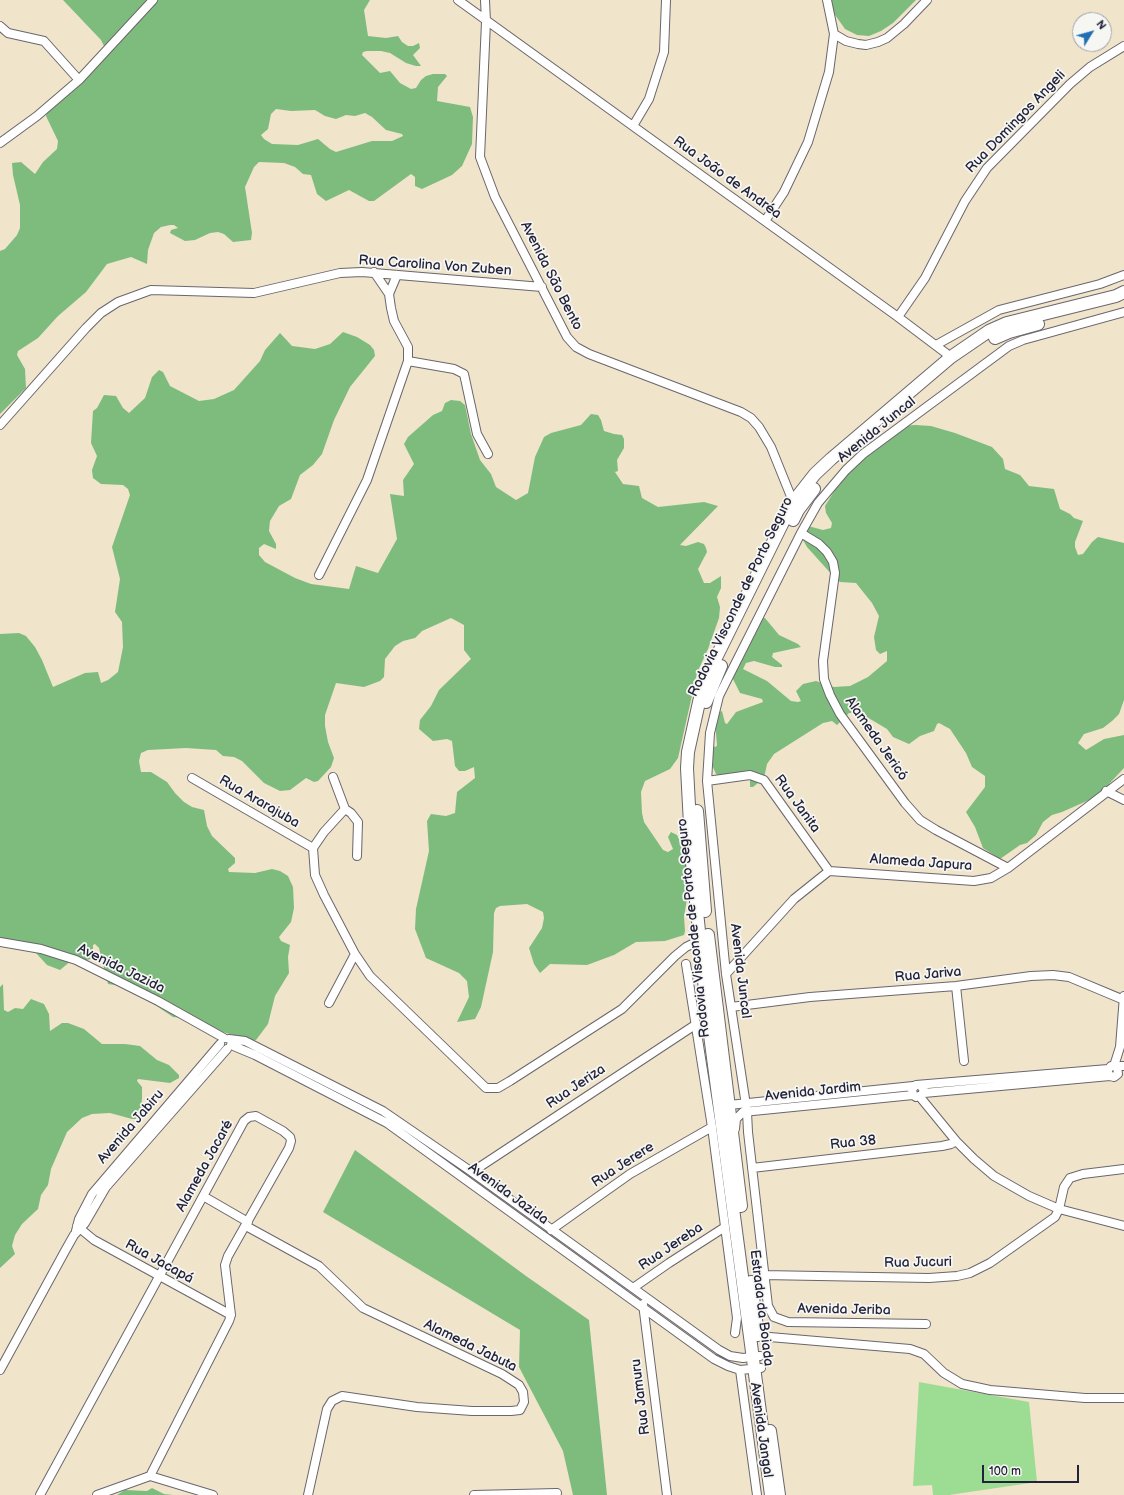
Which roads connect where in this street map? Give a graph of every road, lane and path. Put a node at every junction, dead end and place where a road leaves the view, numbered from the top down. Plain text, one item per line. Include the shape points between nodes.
1 (153, 0) edge
2 (458, 0) edge
3 (485, 0) edge
4 (666, 0) edge
5 (827, 0) edge
6 (927, 0) edge
7 (486, 22) junction
8 (0, 26) edge
9 (834, 34) junction
10 (1124, 46) edge
11 (78, 80) junction
12 (633, 126) junction
13 (0, 143) edge
14 (765, 221) junction
15 (374, 272) junction
16 (397, 275) junction
17 (1124, 275) edge
18 (542, 287) junction
19 (1124, 292) edge
20 (390, 294) junction
21 (1123, 310) edge
22 (898, 317) junction
23 (936, 345) junction
24 (951, 358) junction
25 (408, 361) junction
26 (0, 425) edge
27 (488, 454) dead end
28 (795, 506) junction
29 (801, 534) junction
30 (319, 575) dead end
31 (333, 777) dead end
32 (192, 778) dead end
33 (1124, 779) edge
34 (707, 781) junction
35 (1106, 791) junction
36 (1124, 800) edge
37 (345, 808) junction
38 (313, 848) junction
39 (357, 856) dead end
40 (1008, 868) junction
41 (829, 871) junction
42 (700, 940) junction
43 (0, 942) edge
44 (355, 954) junction
45 (686, 964) dead end
46 (726, 974) junction
47 (956, 986) junction
48 (1124, 996) edge
49 (1124, 1000) edge
50 (329, 1004) dead end
51 (731, 1007) junction
52 (695, 1025) junction
53 (226, 1043) junction
54 (964, 1061) dead end
55 (1116, 1070) edge
56 (918, 1091) junction
57 (746, 1103) junction
58 (729, 1105) junction
59 (747, 1112) junction
60 (717, 1125) junction
61 (733, 1137) junction
62 (956, 1141) junction
63 (752, 1168) junction
64 (1124, 1169) edge
65 (472, 1172) junction
66 (466, 1179) junction
67 (204, 1196) junction
68 (1059, 1210) junction
69 (247, 1224) junction
70 (1124, 1226) edge
71 (79, 1227) junction
72 (725, 1227) junction
73 (551, 1230) junction
74 (546, 1237) junction
75 (763, 1275) junction
76 (158, 1277) junction
77 (632, 1288) junction
78 (643, 1296) junction
79 (643, 1306) junction
80 (768, 1306) joint
81 (231, 1315) junction
82 (926, 1324) dead end
83 (735, 1333) dead end
84 (758, 1336) junction
85 (757, 1362) junction
86 (0, 1370) edge
87 (740, 1370) junction
88 (1124, 1398) edge
89 (150, 1476) junction
90 (557, 1493) dead end
91 (40, 1495) edge
92 (97, 1495) edge
93 (213, 1495) edge
94 (308, 1495) edge
95 (474, 1495) edge
96 (667, 1495) edge
97 (757, 1495) edge
98 (771, 1495) edge
99 (779, 1495) edge

1 - 11 street
2 - 7 street, Rua João de Andréa
3 - 7 street, Avenida São Bento
4 - 12 street via 662,58 649,99
5 - 9 street
6 - 9 street via 904,24 878,42 858,44
7 - 12 street, Rua João de Andréa
7 - 18 street, Avenida São Bento via 480,157 495,197
8 - 11 street via 8,33 44,41
9 - 14 street via 829,72 808,142 784,192
10 - 22 street, Rua Domingos Angeli via 1090,67 1070,84 987,168 965,201 925,278
11 - 13 street via 37,116
12 - 14 street, Rua João de Andréa
14 - 22 street, Rua João de Andréa
15 - 16 street, Rua Carolina Von Zuben
15 - 20 street
15 - 26 street, Rua Carolina Von Zuben via 340,273 254,293 169,289 150,290 134,295 101,313
16 - 18 street, Rua Carolina Von Zuben
16 - 20 street
17 - 23 street via 1100,284 998,310
18 - 28 street, Avenida São Bento via 566,337 576,347 751,418 771,447
19 - 24 main road, Rodovia Visconde de Porto Seguro via 1007,324 989,331
20 - 25 street via 394,321 408,347
21 - 28 main road, Rodovia Visconde de Porto Seguro via 1009,332 981,346 959,361 837,464
21 - 29 street, Avenida Juncal via 1009,346 863,454 818,503
22 - 23 street, Rua João de Andréa
23 - 24 street, Rua João de Andréa
24 - 28 main road, Rodovia Visconde de Porto Seguro via 815,474
25 - 27 street via 449,368 464,374 476,434
25 - 30 street via 367,480
28 - 42 main road, Rodovia Visconde de Porto Seguro via 703,684 696,710 687,768 692,862
28 - 58 main road, Rodovia Visconde de Porto Seguro via 711,688 702,712 695,753 706,925
29 - 34 street, Avenida Juncal via 720,696 710,733
29 - 40 street, Alameda Jericó via 819,544 833,562 835,573 823,661 824,679 840,714 920,820
31 - 37 street
32 - 38 street, Rua Ararajuba
33 - 35 street, Alameda Japura
34 - 41 street, Rua Janita via 750,775 764,780
34 - 46 street, Avenida Juncal
35 - 36 street
35 - 40 street, Alameda Japura
37 - 38 street
37 - 39 street via 358,822
38 - 44 street via 316,875
40 - 41 street, Alameda Japura via 992,878 974,881
41 - 46 street via 794,899
42 - 44 street via 674,956 622,1009 510,1081 492,1089 481,1084 406,1012 370,976
42 - 60 main road, Rodovia Visconde de Porto Seguro
43 - 53 street, Avenida Jazida via 41,949 76,960 158,1001
44 - 50 street
45 - 52 street
46 - 51 street, Avenida Juncal
47 - 49 street, Rua Jariva via 1053,975 1069,977
47 - 51 street, Rua Jariva via 810,997
47 - 54 street
48 - 49 street
49 - 55 street
51 - 57 street, Avenida Juncal
52 - 60 street
52 - 65 street, Rua Jeriza
53 - 65 street, Avenida Jazida via 244,1041 383,1111
53 - 66 street, Avenida Jazida via 376,1116
53 - 71 street, Avenida Jabiru via 106,1187 85,1223
55 - 56 street, Avenida Jardim
56 - 57 street, Avenida Jardim
56 - 59 street, Avenida Jardim
56 - 62 street
57 - 58 street, Avenida Jardim
57 - 59 street, Avenida Juncal
58 - 60 main road via 722,1110
58 - 61 main road, Rodovia Visconde de Porto Seguro
59 - 61 street, Avenida Jardim via 740,1114 736,1119
59 - 63 street, Avenida Juncal
60 - 72 street
60 - 73 street, Rua Jerere via 630,1174
60 - 85 main road, Estrada da Boiada
61 - 84 main road, Estrada da Boiada
62 - 63 street, Rua 38 via 942,1146
62 - 68 street via 994,1176
63 - 75 street, Avenida Juncal
64 - 68 street via 1070,1178 1064,1187
65 - 66 street, Rua Jeriza via 465,1172
65 - 73 street, Avenida Jazida
66 - 74 street, Avenida Jazida
67 - 69 street
67 - 69 street, Alameda Jacaré via 248,1117 256,1116 283,1131 290,1137 289,1148
67 - 76 street, Alameda Jacaré
68 - 70 street
68 - 75 street, Rua Jucuri via 1050,1221 983,1268 957,1276 929,1278
69 - 81 street, Alameda Jacaré via 225,1265
69 - 94 street, Alameda Jabuta via 320,1266 363,1308 502,1374 519,1385 523,1392 523,1406 520,1410 511,1411 417,1407 342,1396 332,1401 327,1409
71 - 76 street, Rua Jacapá via 94,1240
71 - 86 street, Avenida Jabiru
72 - 77 street, Rua Jereba
72 - 83 street via 737,1318
73 - 74 street, Rua Jerere via 552,1236
73 - 77 street, Avenida Jazida
74 - 79 street, Avenida Jazida
75 - 80 street, Avenida Juncal
76 - 81 street, Rua Jacapá
76 - 91 street, Alameda Jacaré
77 - 78 street, Avenida Jazida
78 - 79 street, Rua Jamuru
78 - 85 street, Avenida Jazida via 730,1356
79 - 87 street, Avenida Jazida via 714,1359
79 - 96 street, Rua Jamuru
80 - 82 street, Avenida Jeriba via 774,1317 788,1322
81 - 89 street, Alameda Jacaré
84 - 85 main road, Estrada da Boiada
84 - 88 street via 910,1349 924,1354 944,1373 962,1384 990,1390 1085,1398
85 - 87 street, Avenida Jazida
85 - 98 main road, Estrada da Boiada
85 - 99 main road, Estrada da Boiada
87 - 97 street, Avenida Jangal
89 - 92 street
89 - 93 street
90 - 95 street

